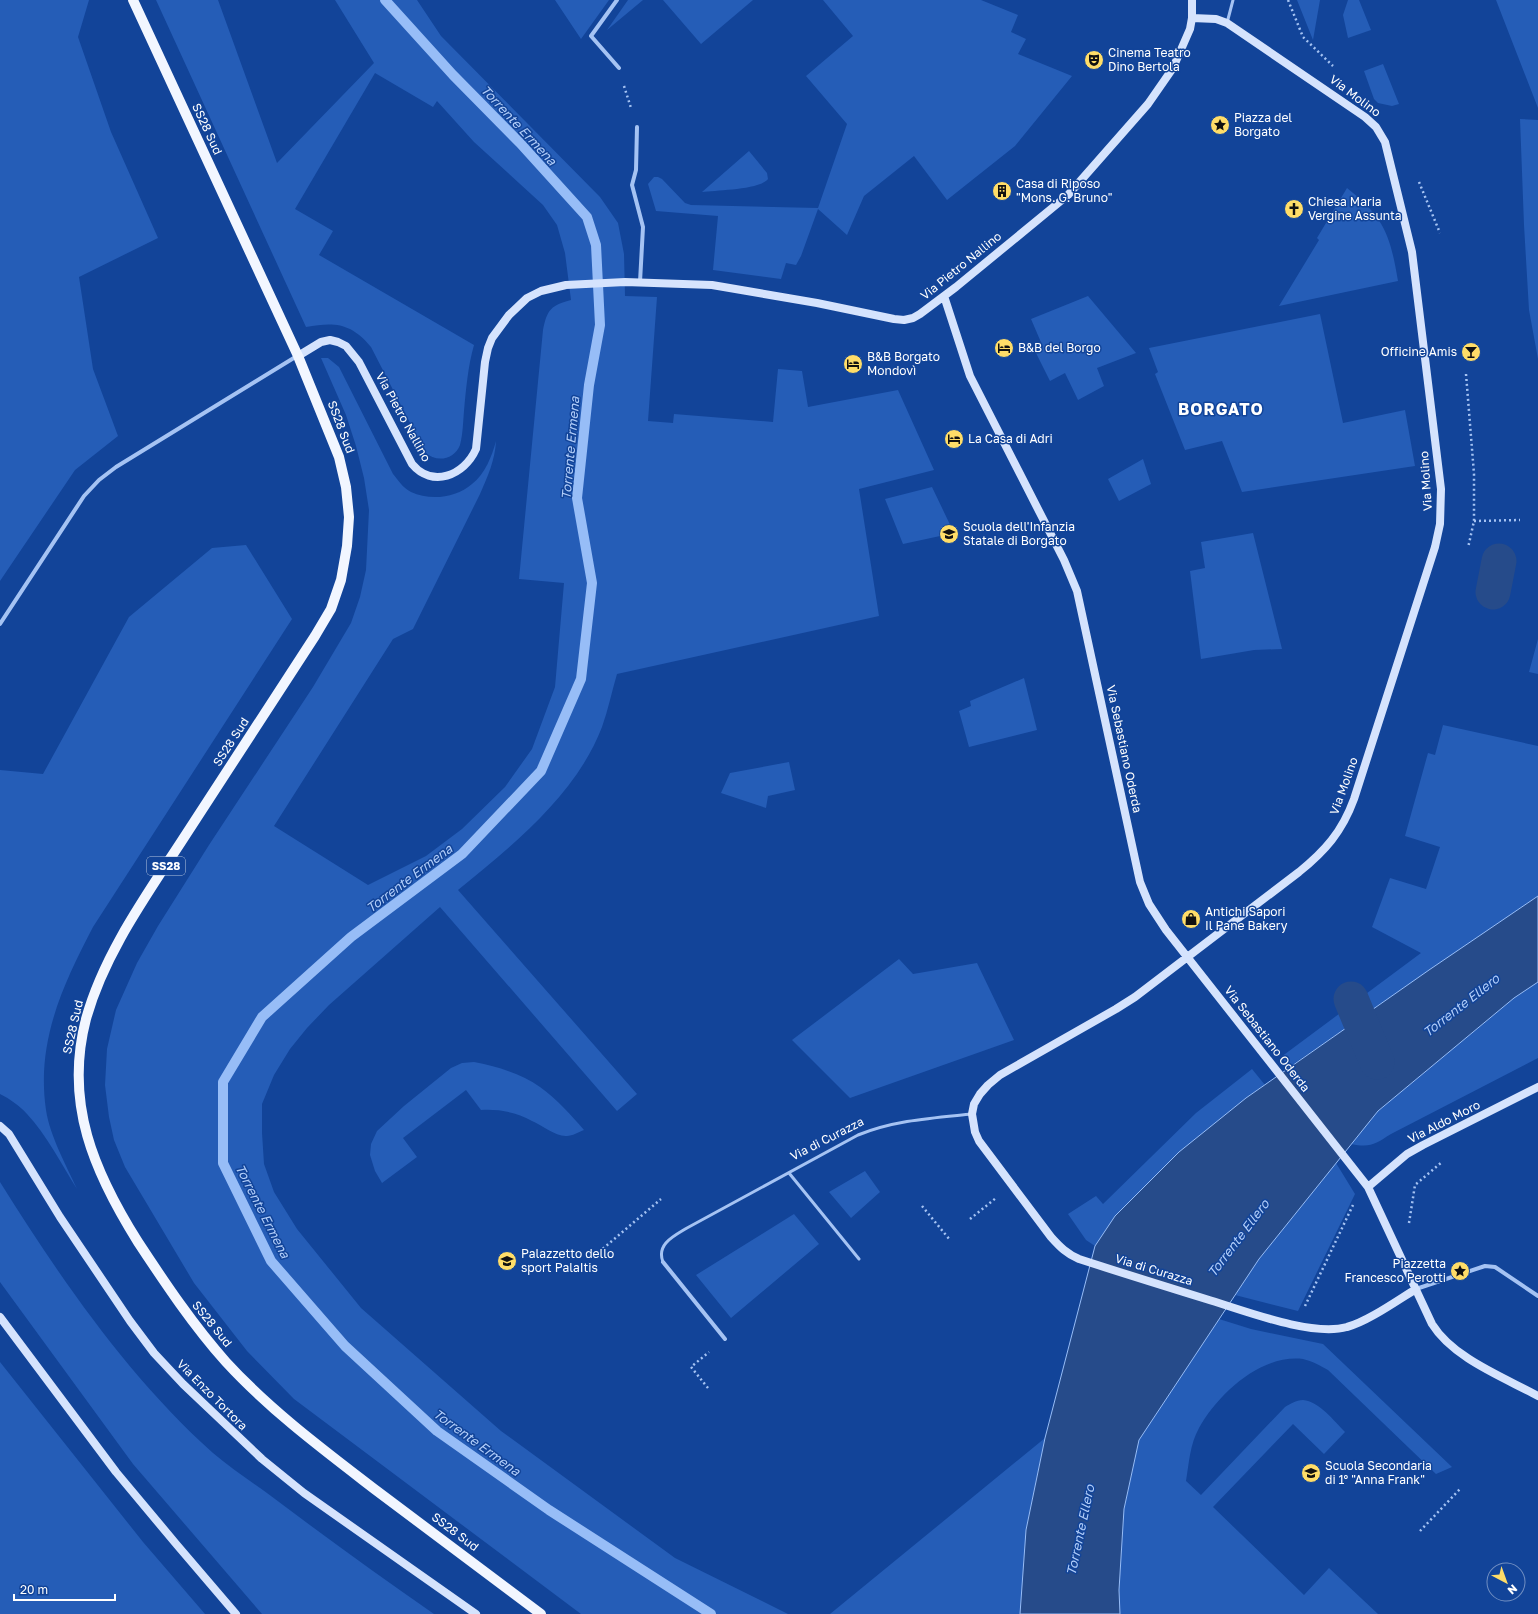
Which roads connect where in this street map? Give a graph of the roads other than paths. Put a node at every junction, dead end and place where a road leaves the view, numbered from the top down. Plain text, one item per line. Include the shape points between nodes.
1 (133, 0) edge
2 (617, 0) edge
3 (1192, 0) edge
4 (1234, 0) edge
5 (1192, 18) junction
6 (1228, 23) junction
7 (619, 68) road end
8 (637, 127) road end
9 (640, 282) junction
10 (944, 296) junction
11 (298, 356) junction
12 (0, 624) edge
13 (1186, 957) junction
14 (1538, 1087) edge
15 (972, 1114) junction
16 (0, 1126) edge
17 (789, 1173) junction
18 (1368, 1187) junction
19 (858, 1259) dead end
20 (663, 1262) joint
21 (1416, 1289) junction
22 (1538, 1296) edge
23 (0, 1317) edge
24 (725, 1339) road end
25 (1538, 1396) edge
26 (236, 1614) edge
27 (476, 1614) edge
28 (541, 1614) edge

1 - 11 main road, SS28 Sud / SS28
2 - 7 street via 591,36
3 - 5 main road, Via Pietro Nallino
4 - 6 lane
5 - 6 main road, Via Molino via 1216,19
5 - 10 main road, Via Pietro Nallino via 1190,29 1173,68 1141,113 1080,182
6 - 13 main road, Via Molino via 1365,117 1383,138 1412,252 1441,489 1440,524 1435,547 1349,814 1322,853
8 - 9 street via 636,170 632,185 643,227
9 - 10 main road, Via Pietro Nallino via 712,285 904,320 920,314
9 - 11 main road, Via Pietro Nallino via 566,285 541,290 527,298 509,315 488,348 476,449 472,459 452,474 442,477 430,477 418,472 412,464 359,362 346,346 330,340 321,342
10 - 13 main road, Via Sebastiano Oderda via 970,376 1071,576 1084,619 1140,882 1152,909
11 - 12 street via 132,456 99,480 84,496
11 - 28 main road, SS28 Sud / SS28 via 339,457 346,487 349,517 341,580 331,609 315,636 111,956 94,997 81,1040 78,1085 83,1120 91,1149 125,1221 178,1302 228,1364 310,1439
13 - 15 main road via 1116,1009 1000,1075 980,1094
13 - 18 main road, Via Sebastiano Oderda
14 - 18 main road, Via Aldo Moro via 1412,1151
15 - 17 lane, Via di Curazza via 916,1119 878,1127 858,1135
15 - 21 main road, Via di Curazza via 979,1141 1059,1247 1079,1260 1316,1330 1348,1327
16 - 27 main road, Via Enzo Tortora via 9,1134 60,1217 130,1322 183,1384 262,1459 304,1493
17 - 19 lane, Via di Curazza
17 - 20 lane, Via di Curazza via 670,1239 662,1247 660,1256
18 - 21 main road, Via Sebastiano Oderda
20 - 24 street
21 - 22 street via 1485,1266 1495,1267
21 - 25 main road, Via Sebastiano Oderda via 1438,1334 1450,1345 1469,1359
23 - 26 main road via 116,1472

